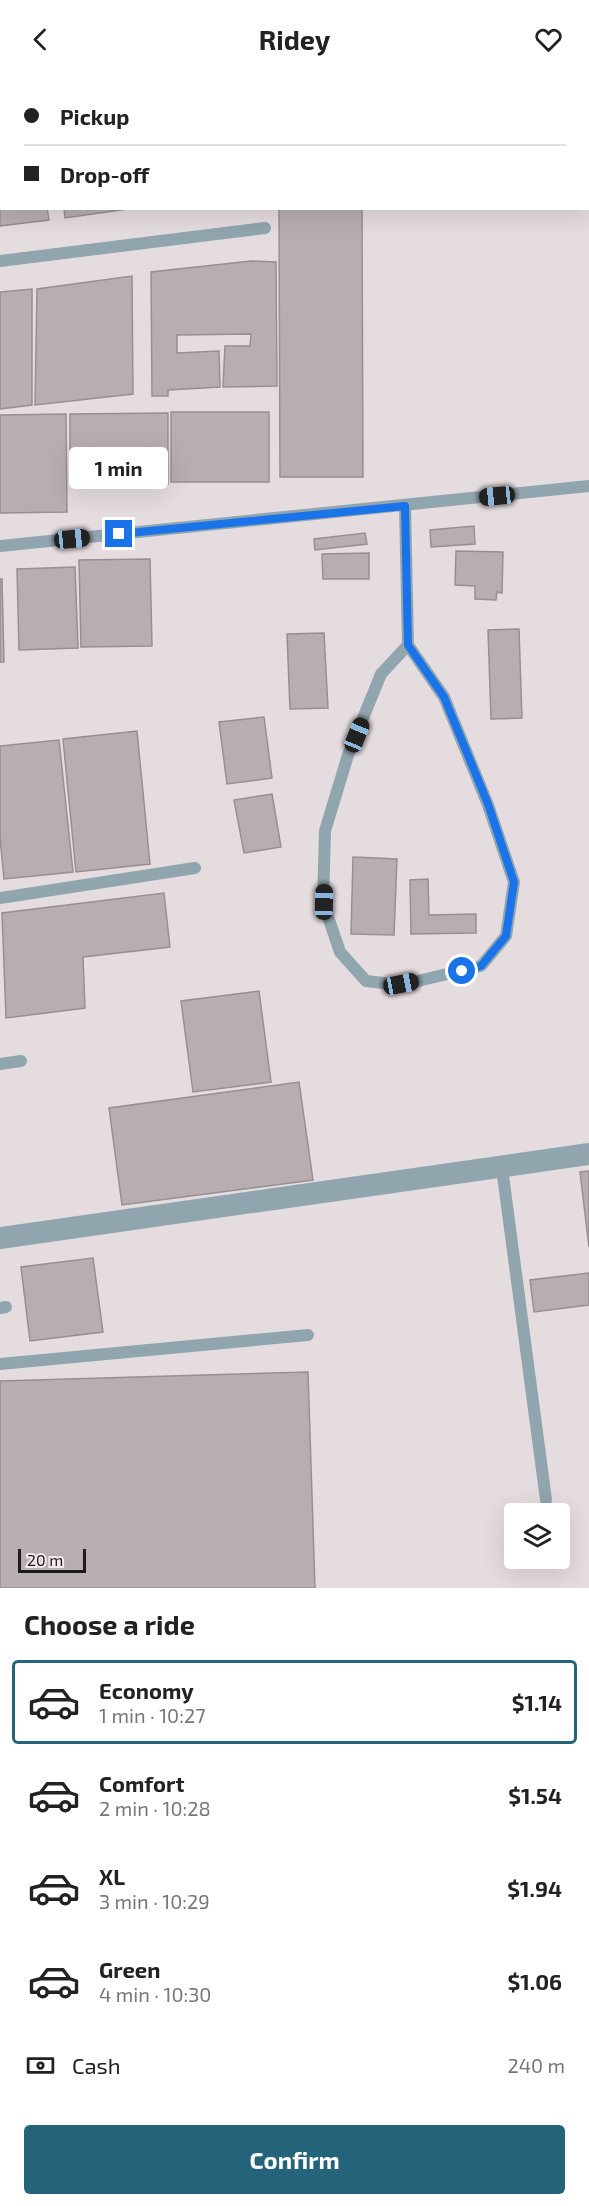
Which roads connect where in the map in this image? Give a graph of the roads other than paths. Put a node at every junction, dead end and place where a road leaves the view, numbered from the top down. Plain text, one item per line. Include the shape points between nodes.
1 (266, 228) dead end
2 (0, 261) edge
3 (589, 486) edge
4 (405, 506) junction
5 (0, 546) edge
6 (408, 645) junction
7 (195, 868) dead end
8 (0, 898) edge
9 (21, 1061) dead end
10 (0, 1064) edge
11 (589, 1154) edge
12 (502, 1168) junction
13 (0, 1238) edge
14 (308, 1335) dead end
15 (0, 1364) edge
16 (546, 1500) dead end

1 - 2 lane
3 - 4 lane
4 - 5 lane
4 - 6 lane
6 - 6 lane via 444,697 488,804 514,882 506,936 481,966 401,984 366,981 340,952 324,902 324,843 348,755 381,674
7 - 8 lane
9 - 10 lane
11 - 12 street
12 - 13 street
12 - 16 lane
14 - 15 lane

